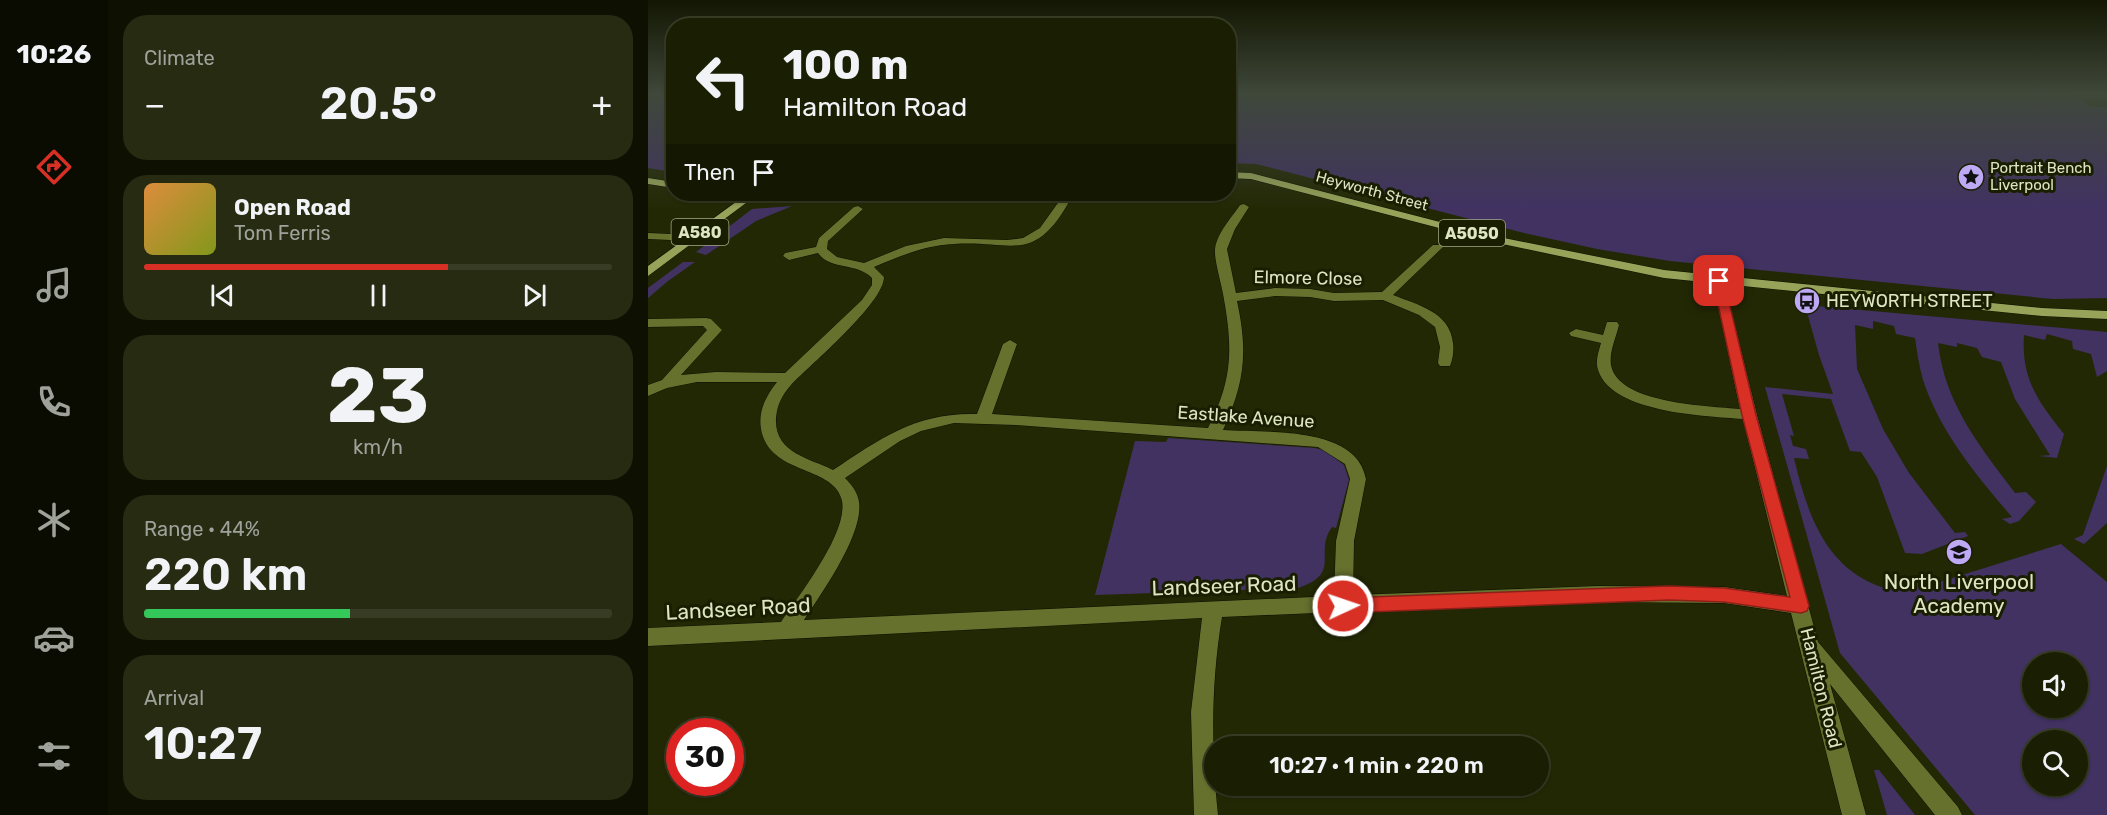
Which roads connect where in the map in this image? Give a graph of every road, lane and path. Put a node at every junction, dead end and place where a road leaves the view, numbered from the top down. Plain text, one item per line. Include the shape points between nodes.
1 (1236, 175) edge
2 (648, 181) edge
3 (666, 184) edge
4 (742, 201) edge
5 (1064, 202) dead end
6 (1244, 207) dead end
7 (858, 209) dead end
8 (648, 237) edge
9 (693, 238) junction
10 (1437, 247) dead end
11 (821, 249) junction
12 (789, 256) dead end
13 (867, 266) junction
14 (648, 272) edge
15 (1719, 281) junction
16 (1385, 297) junction
17 (1230, 298) junction
18 (2107, 315) edge
19 (648, 323) edge
20 (1576, 333) dead end
21 (1010, 344) dead end
22 (1445, 363) dead end
23 (790, 378) junction
24 (668, 381) junction
25 (648, 391) edge
26 (1749, 415) junction
27 (983, 419) junction
28 (1213, 434) junction
29 (834, 477) junction
30 (1343, 606) junction
31 (1801, 606) junction
32 (1213, 610) junction
33 (786, 631) junction
34 (648, 637) edge
35 (1810, 644) junction
36 (1206, 815) edge
37 (1854, 815) edge
38 (1950, 815) edge

1 - 15 main road, Heyworth Street / A5050 via 1293,186 1492,239 1598,262
2 - 3 main road
4 - 9 main road, A580
5 - 13 street via 1033,238 1014,242 942,242 909,249
6 - 17 street via 1221,249
7 - 11 street via 823,240
8 - 9 street
9 - 14 main road, A580
10 - 16 street, Elmore Close
11 - 12 street
11 - 13 street via 830,259
13 - 23 street via 878,277 874,293
15 - 18 main road, A5050
15 - 26 street, Hamilton Road
16 - 17 street, Elmore Close via 1284,292
16 - 22 street, Elmore Close via 1441,323 1448,339
17 - 28 street via 1237,345 1235,379
19 - 24 street via 706,322 715,330
20 - 26 street via 1611,333 1604,365 1606,374 1623,392 1639,400
21 - 27 street
23 - 24 street
23 - 29 street via 770,407 767,431 771,441 803,465
24 - 25 street
26 - 31 street, Hamilton Road
27 - 28 street, Eastlake Avenue
27 - 29 street, Eastlake Avenue via 954,418 917,427
28 - 30 street, Eastlake Avenue via 1321,442 1351,458 1359,480 1345,533
29 - 33 street via 846,487 852,501 850,516 834,555
30 - 31 street, Landseer Road via 1669,593 1724,595
30 - 32 street, Landseer Road
31 - 35 street, Hamilton Road
32 - 33 street, Landseer Road
32 - 36 street via 1201,690
33 - 34 street, Landseer Road
35 - 37 street, Hamilton Road
35 - 38 street

